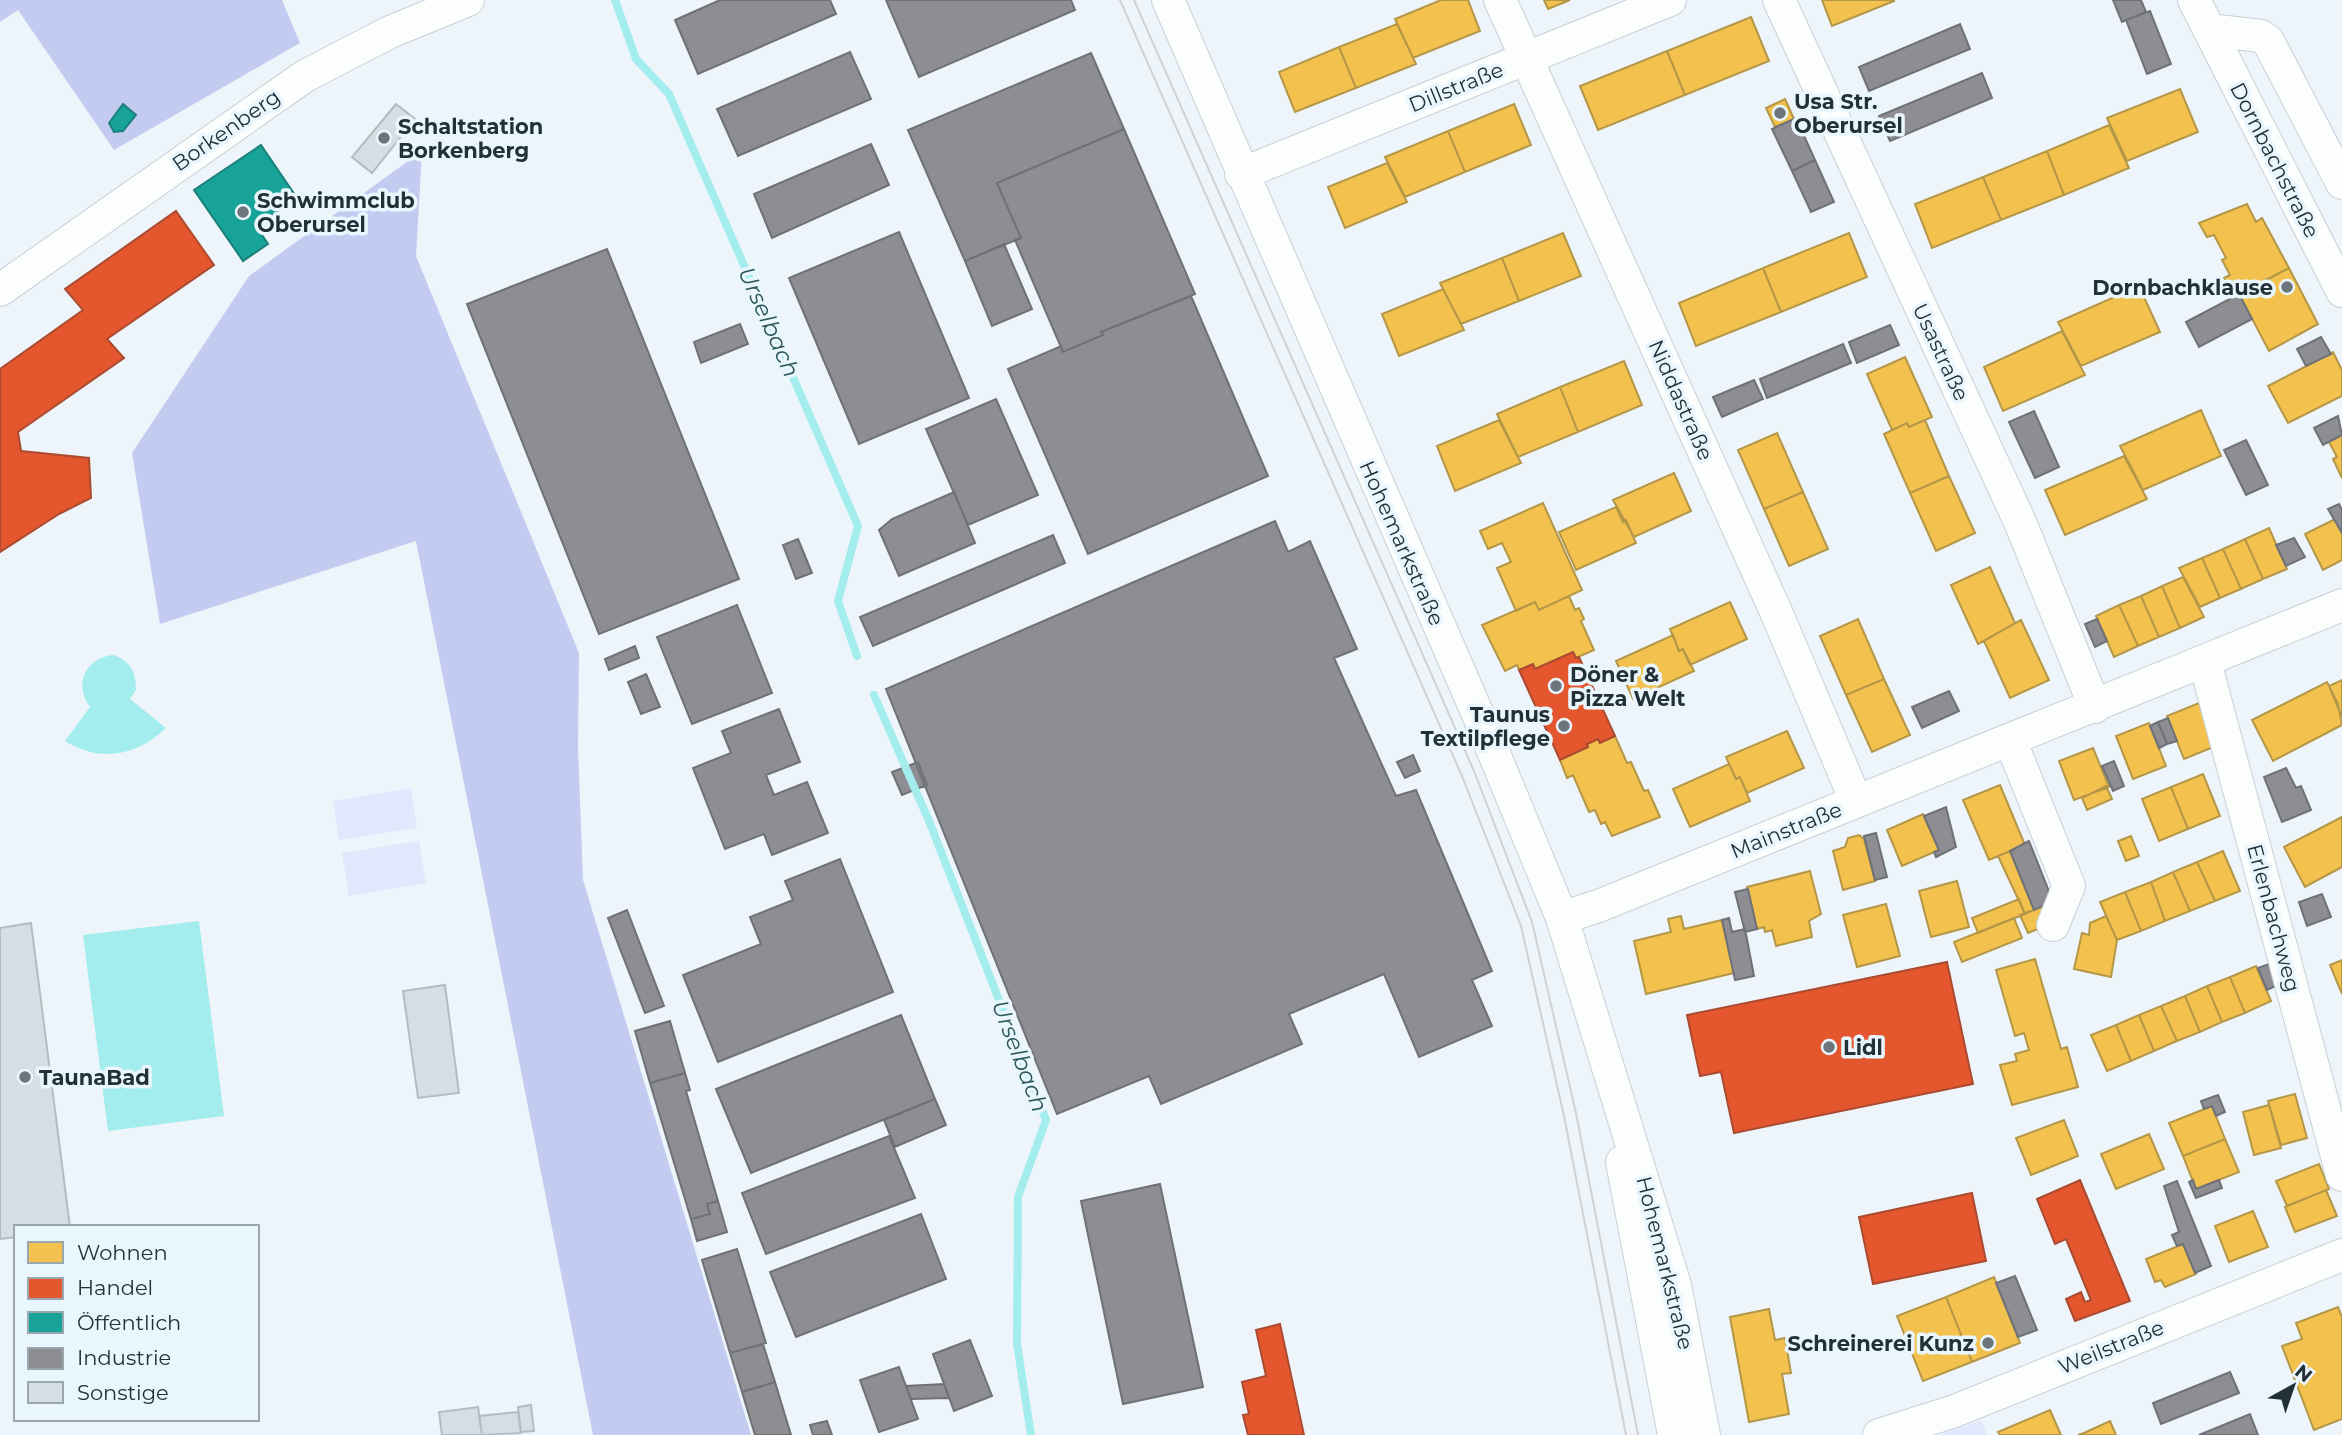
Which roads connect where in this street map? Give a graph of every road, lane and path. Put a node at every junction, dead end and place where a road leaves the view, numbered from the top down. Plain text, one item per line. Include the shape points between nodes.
1 (468, 0) edge
2 (1168, 0) edge
3 (1500, 0) edge
4 (1670, 0) edge
5 (1779, 0) edge
6 (2194, 0) edge
7 (2209, 30) junction
8 (1526, 59) junction
9 (1241, 173) junction
10 (2342, 183) edge
11 (0, 289) edge
12 (2342, 291) edge
13 (2342, 605) edge
14 (2205, 662) junction
15 (2095, 707) junction
16 (2011, 741) junction
17 (1856, 802) junction
18 (1562, 918) junction
19 (2053, 925) dead end
20 (1614, 1094) junction
21 (2342, 1175) edge
22 (2342, 1255) edge
23 (1674, 1435) edge
24 (1704, 1435) edge
25 (1879, 1435) edge

1 - 11 street, Borkenberg via 390,32 305,76
2 - 9 street, Hohemarkstraße
3 - 8 street, Niddastraße
4 - 8 street, Dillstraße
5 - 15 street, Usastraße via 2020,522
6 - 7 street, Dornbachstraße
7 - 10 street via 2261,36 2268,41
7 - 12 street, Dornbachstraße
8 - 9 street, Dillstraße
8 - 17 street, Niddastraße via 1777,614
9 - 18 street, Hohemarkstraße
13 - 14 street, Mainstraße
14 - 15 street, Mainstraße
14 - 21 street, Erlenbachweg
15 - 16 street, Mainstraße
16 - 17 street, Mainstraße
16 - 19 street via 2069,886
17 - 18 street, Mainstraße
18 - 20 street, Hohemarkstraße
20 - 23 street, Hohemarkstraße via 1623,1176
20 - 24 street, Hohemarkstraße via 1643,1172 1675,1285
22 - 25 street, Weilstraße via 1952,1412

